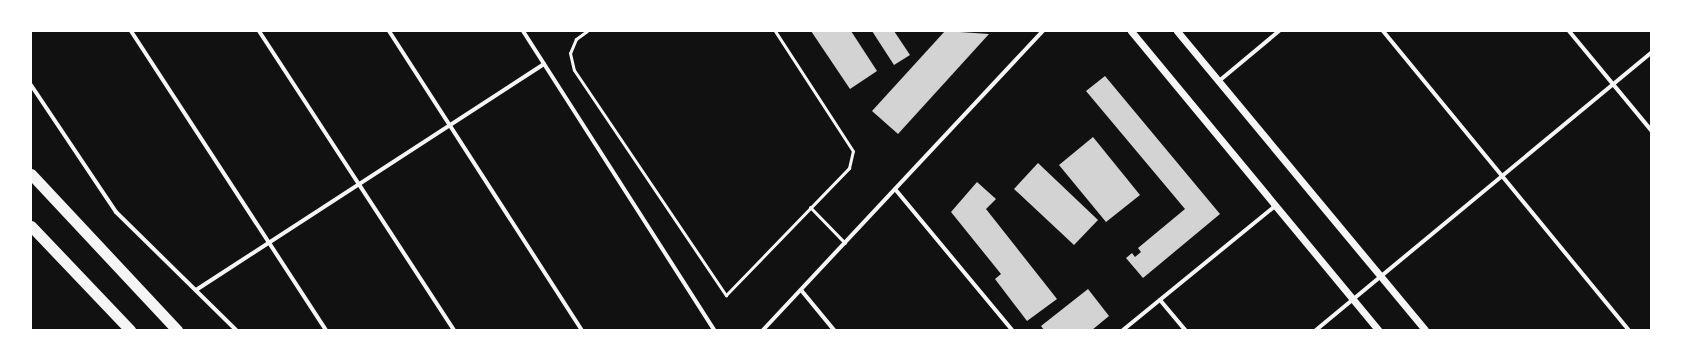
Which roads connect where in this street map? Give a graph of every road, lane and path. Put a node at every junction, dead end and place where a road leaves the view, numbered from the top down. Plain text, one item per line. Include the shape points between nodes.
1 (131, 31) edge
2 (259, 31) edge
3 (389, 31) edge
4 (523, 31) edge
5 (587, 31) edge
6 (775, 31) edge
7 (1043, 31) edge
8 (1131, 31) edge
9 (1177, 31) edge
10 (1279, 31) edge
11 (1384, 31) edge
12 (1569, 31) edge
13 (1651, 53) edge
14 (544, 64) junction
15 (1219, 81) junction
16 (1613, 84) junction
17 (31, 85) edge
18 (449, 125) junction
19 (1651, 130) edge
20 (31, 174) edge
21 (1502, 176) junction
22 (359, 184) junction
23 (895, 189) junction
24 (1275, 206) junction
25 (810, 207) junction
26 (31, 226) edge
27 (269, 242) junction
28 (845, 243) junction
29 (1380, 276) junction
30 (196, 290) junction
31 (801, 290) junction
32 (1353, 299) junction
33 (1160, 300) junction
34 (130, 330) edge
35 (177, 330) edge
36 (236, 330) edge
37 (326, 330) edge
38 (454, 330) edge
39 (582, 330) edge
40 (714, 330) edge
41 (763, 330) edge
42 (834, 330) edge
43 (1012, 330) edge
44 (1123, 330) edge
45 (1185, 330) edge
46 (1316, 330) edge
47 (1378, 330) edge
48 (1425, 330) edge
49 (1629, 330) edge

1 - 27 street
2 - 22 street
3 - 18 street
4 - 14 street
5 - 25 lane via 576,39 570,53 574,70 726,295
6 - 25 lane via 853,151 849,168
7 - 23 street
8 - 24 street
9 - 15 street
10 - 15 street
11 - 21 street
12 - 16 street
13 - 16 street
14 - 18 street
14 - 40 street
15 - 29 street
16 - 19 street
16 - 21 street
17 - 30 street via 116,212
18 - 22 street
18 - 39 street
20 - 35 highway
21 - 29 street
21 - 49 street
22 - 27 street
22 - 38 street
23 - 28 street
23 - 43 street
24 - 32 street
24 - 33 street
25 - 28 lane
26 - 34 highway
27 - 30 street
27 - 37 street
28 - 31 street
29 - 32 street
29 - 48 street
30 - 36 street
31 - 41 street
31 - 42 street
32 - 46 street
32 - 47 street
33 - 44 street
33 - 45 street

